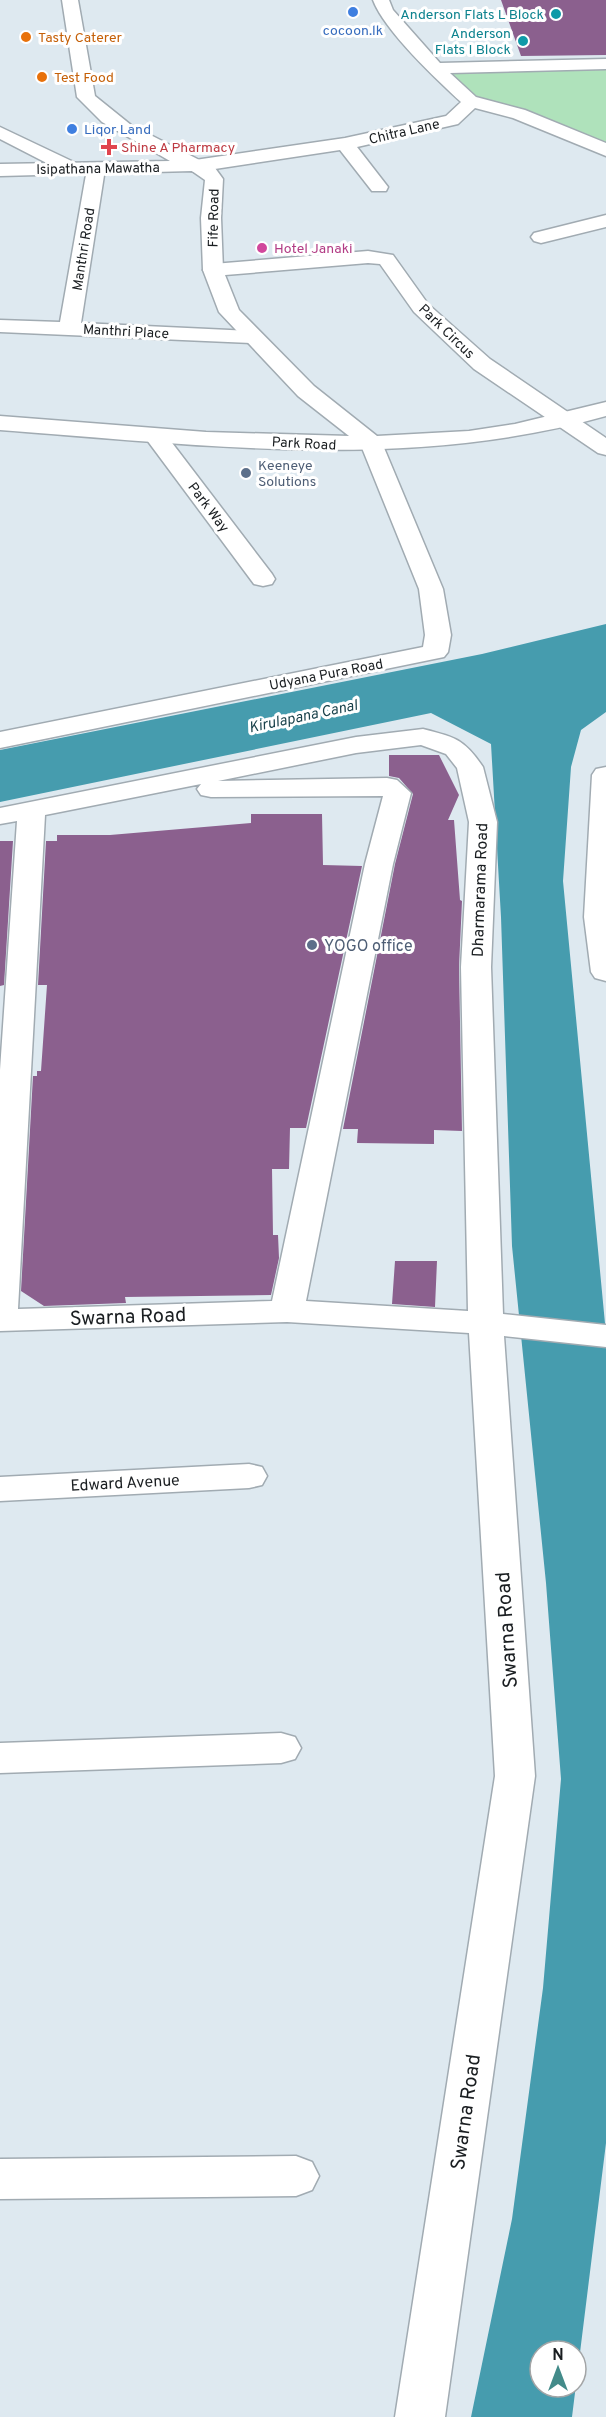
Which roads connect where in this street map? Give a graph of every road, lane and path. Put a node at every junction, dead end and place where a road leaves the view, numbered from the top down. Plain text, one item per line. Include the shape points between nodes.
1 (70, 0) edge
2 (381, 0) edge
3 (606, 64) edge
4 (435, 68) junction
5 (470, 101) junction
6 (0, 132) edge
7 (345, 144) junction
8 (606, 150) edge
9 (195, 166) junction
10 (73, 169) junction
11 (96, 169) junction
12 (0, 170) edge
13 (379, 187) dead end
14 (606, 221) edge
15 (541, 237) dead end
16 (213, 270) junction
17 (0, 326) edge
18 (70, 328) junction
19 (251, 337) junction
20 (606, 409) edge
21 (566, 421) junction
22 (0, 423) edge
23 (155, 435) junction
24 (371, 443) junction
25 (606, 448) edge
26 (263, 579) dead end
27 (0, 740) edge
28 (606, 775) edge
29 (127, 790) junction
30 (32, 809) junction
31 (0, 816) edge
32 (606, 972) edge
33 (287, 1311) junction
34 (0, 1318) edge
35 (486, 1323) junction
36 (606, 1336) edge
37 (249, 1476) dead end
38 (0, 1489) edge
39 (281, 1748) dead end
40 (0, 1758) edge
41 (296, 2176) dead end
42 (0, 2179) edge
43 (420, 2417) edge

1 - 9 street, Fife Road via 86,97 93,106 150,143
2 - 4 street via 385,10
3 - 4 street
4 - 5 street
5 - 7 street, Chitra Lane via 452,120
5 - 8 street via 519,114
6 - 10 street
7 - 9 street, Chitra Lane
7 - 13 street
9 - 11 street, Isipathana Mawatha
9 - 16 street, Fife Road via 214,179
10 - 11 street, Isipathana Mawatha
10 - 12 street, Isipathana Mawatha
11 - 18 street, Manthri Road
14 - 15 street
16 - 19 street, Fife Road via 229,312
16 - 21 street, Park Circus via 368,257 386,259 421,308 482,364
17 - 18 street, Manthri Place
18 - 19 street, Manthri Place
19 - 24 street, Fife Road via 306,391
20 - 21 street, Park Road
21 - 24 street, Park Road via 513,432
21 - 25 street, Park Circus
22 - 23 street, Park Road
23 - 24 street, Park Road via 309,444
23 - 26 street, Park Way
24 - 27 street, Udyana Pura Road via 431,589 438,635 435,652
28 - 32 street via 599,917
29 - 30 street, Dharmarama Road
29 - 33 street via 387,786 397,793 378,864
29 - 35 street, Dharmarama Road via 356,745 423,737 455,748 470,767 483,822 476,967
30 - 31 street, Dharmarama Road
30 - 34 street
33 - 34 street, Swarna Road
33 - 35 street, Swarna Road
35 - 36 street
35 - 43 street, Swarna Road via 515,1776
37 - 38 street, Edward Avenue
39 - 40 street
41 - 42 street

